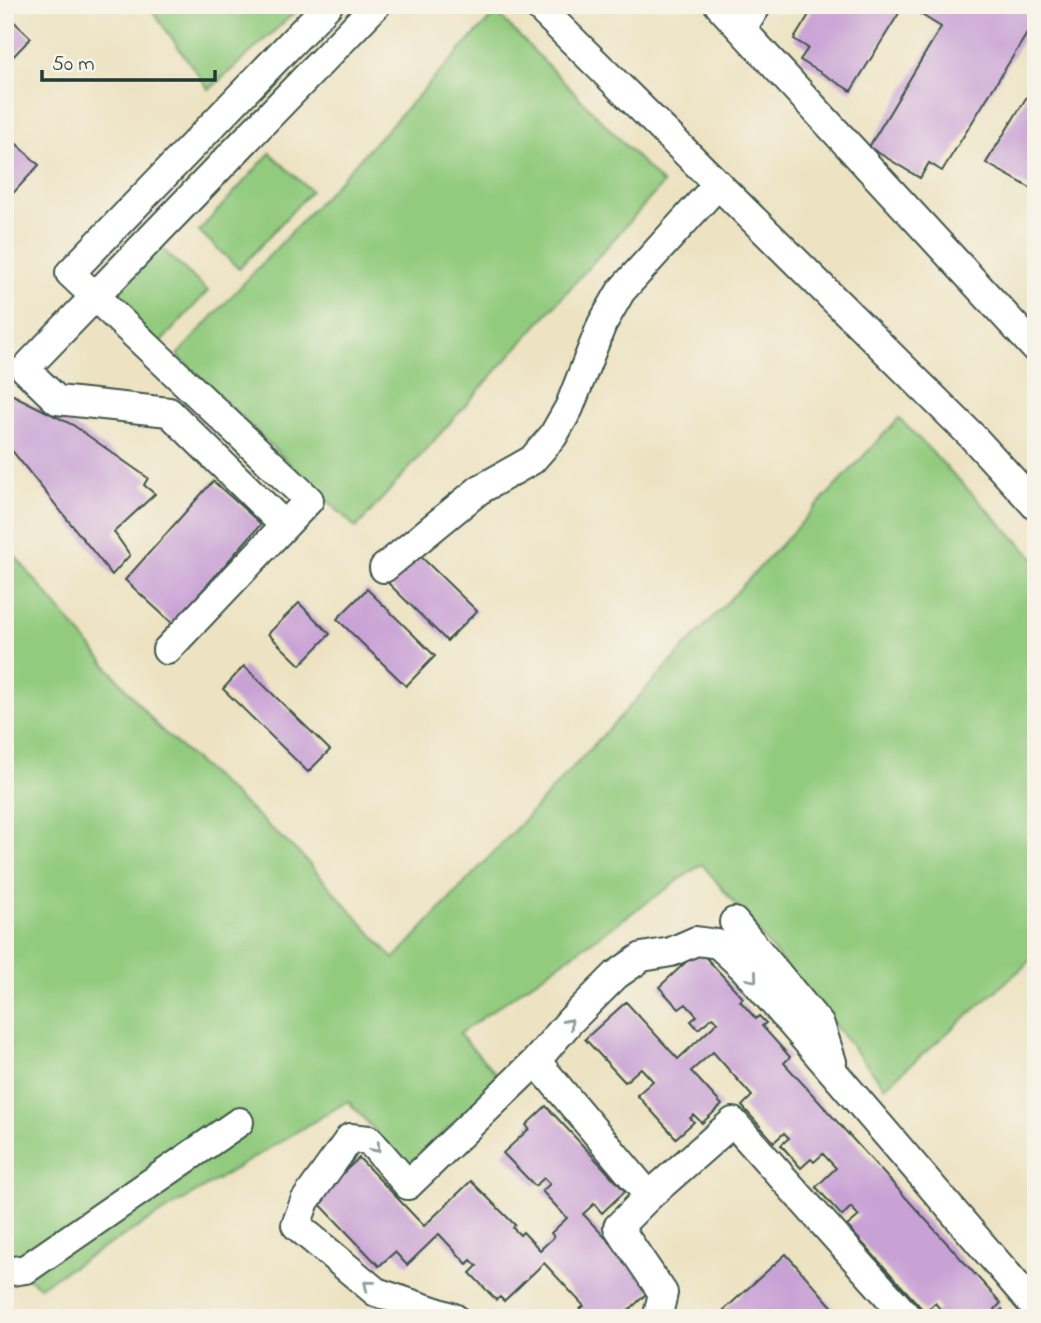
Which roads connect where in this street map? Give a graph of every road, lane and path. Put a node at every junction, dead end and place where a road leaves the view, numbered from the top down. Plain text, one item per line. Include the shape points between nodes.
1 (328, 5) edge
2 (376, 5) edge
3 (537, 5) edge
4 (719, 5) edge
5 (757, 5) edge
6 (742, 29) junction
7 (718, 184) junction
8 (94, 297) junction
9 (1034, 344) edge
10 (1036, 506) edge
11 (284, 526) junction
12 (384, 568) dead end
13 (167, 650) dead end
14 (734, 922) dead end
15 (536, 1061) junction
16 (838, 1077) junction
17 (239, 1122) dead end
18 (649, 1196) junction
19 (5, 1272) edge
20 (1036, 1308) edge
21 (902, 1315) edge
22 (658, 1317) edge
23 (454, 1318) edge

1 - 8 street via 70,273
2 - 8 street
3 - 7 street
4 - 6 street
5 - 6 street
6 - 9 street
7 - 10 street via 972,436
7 - 12 street via 621,291 553,436 532,460 479,490
8 - 11 street via 309,500
8 - 11 street via 25,369 57,400 169,412
11 - 13 street
14 - 16 street via 820,1025
15 -> 16 street via 616,975 642,957 671,953 696,941 718,944 744,968
15 - 18 street
23 -> 15 street via 376,1292 296,1225 305,1201 350,1138 369,1140 408,1185
16 - 20 street
17 - 19 street via 26,1269
18 - 21 street via 733,1122
18 - 22 street via 618,1227 663,1293

